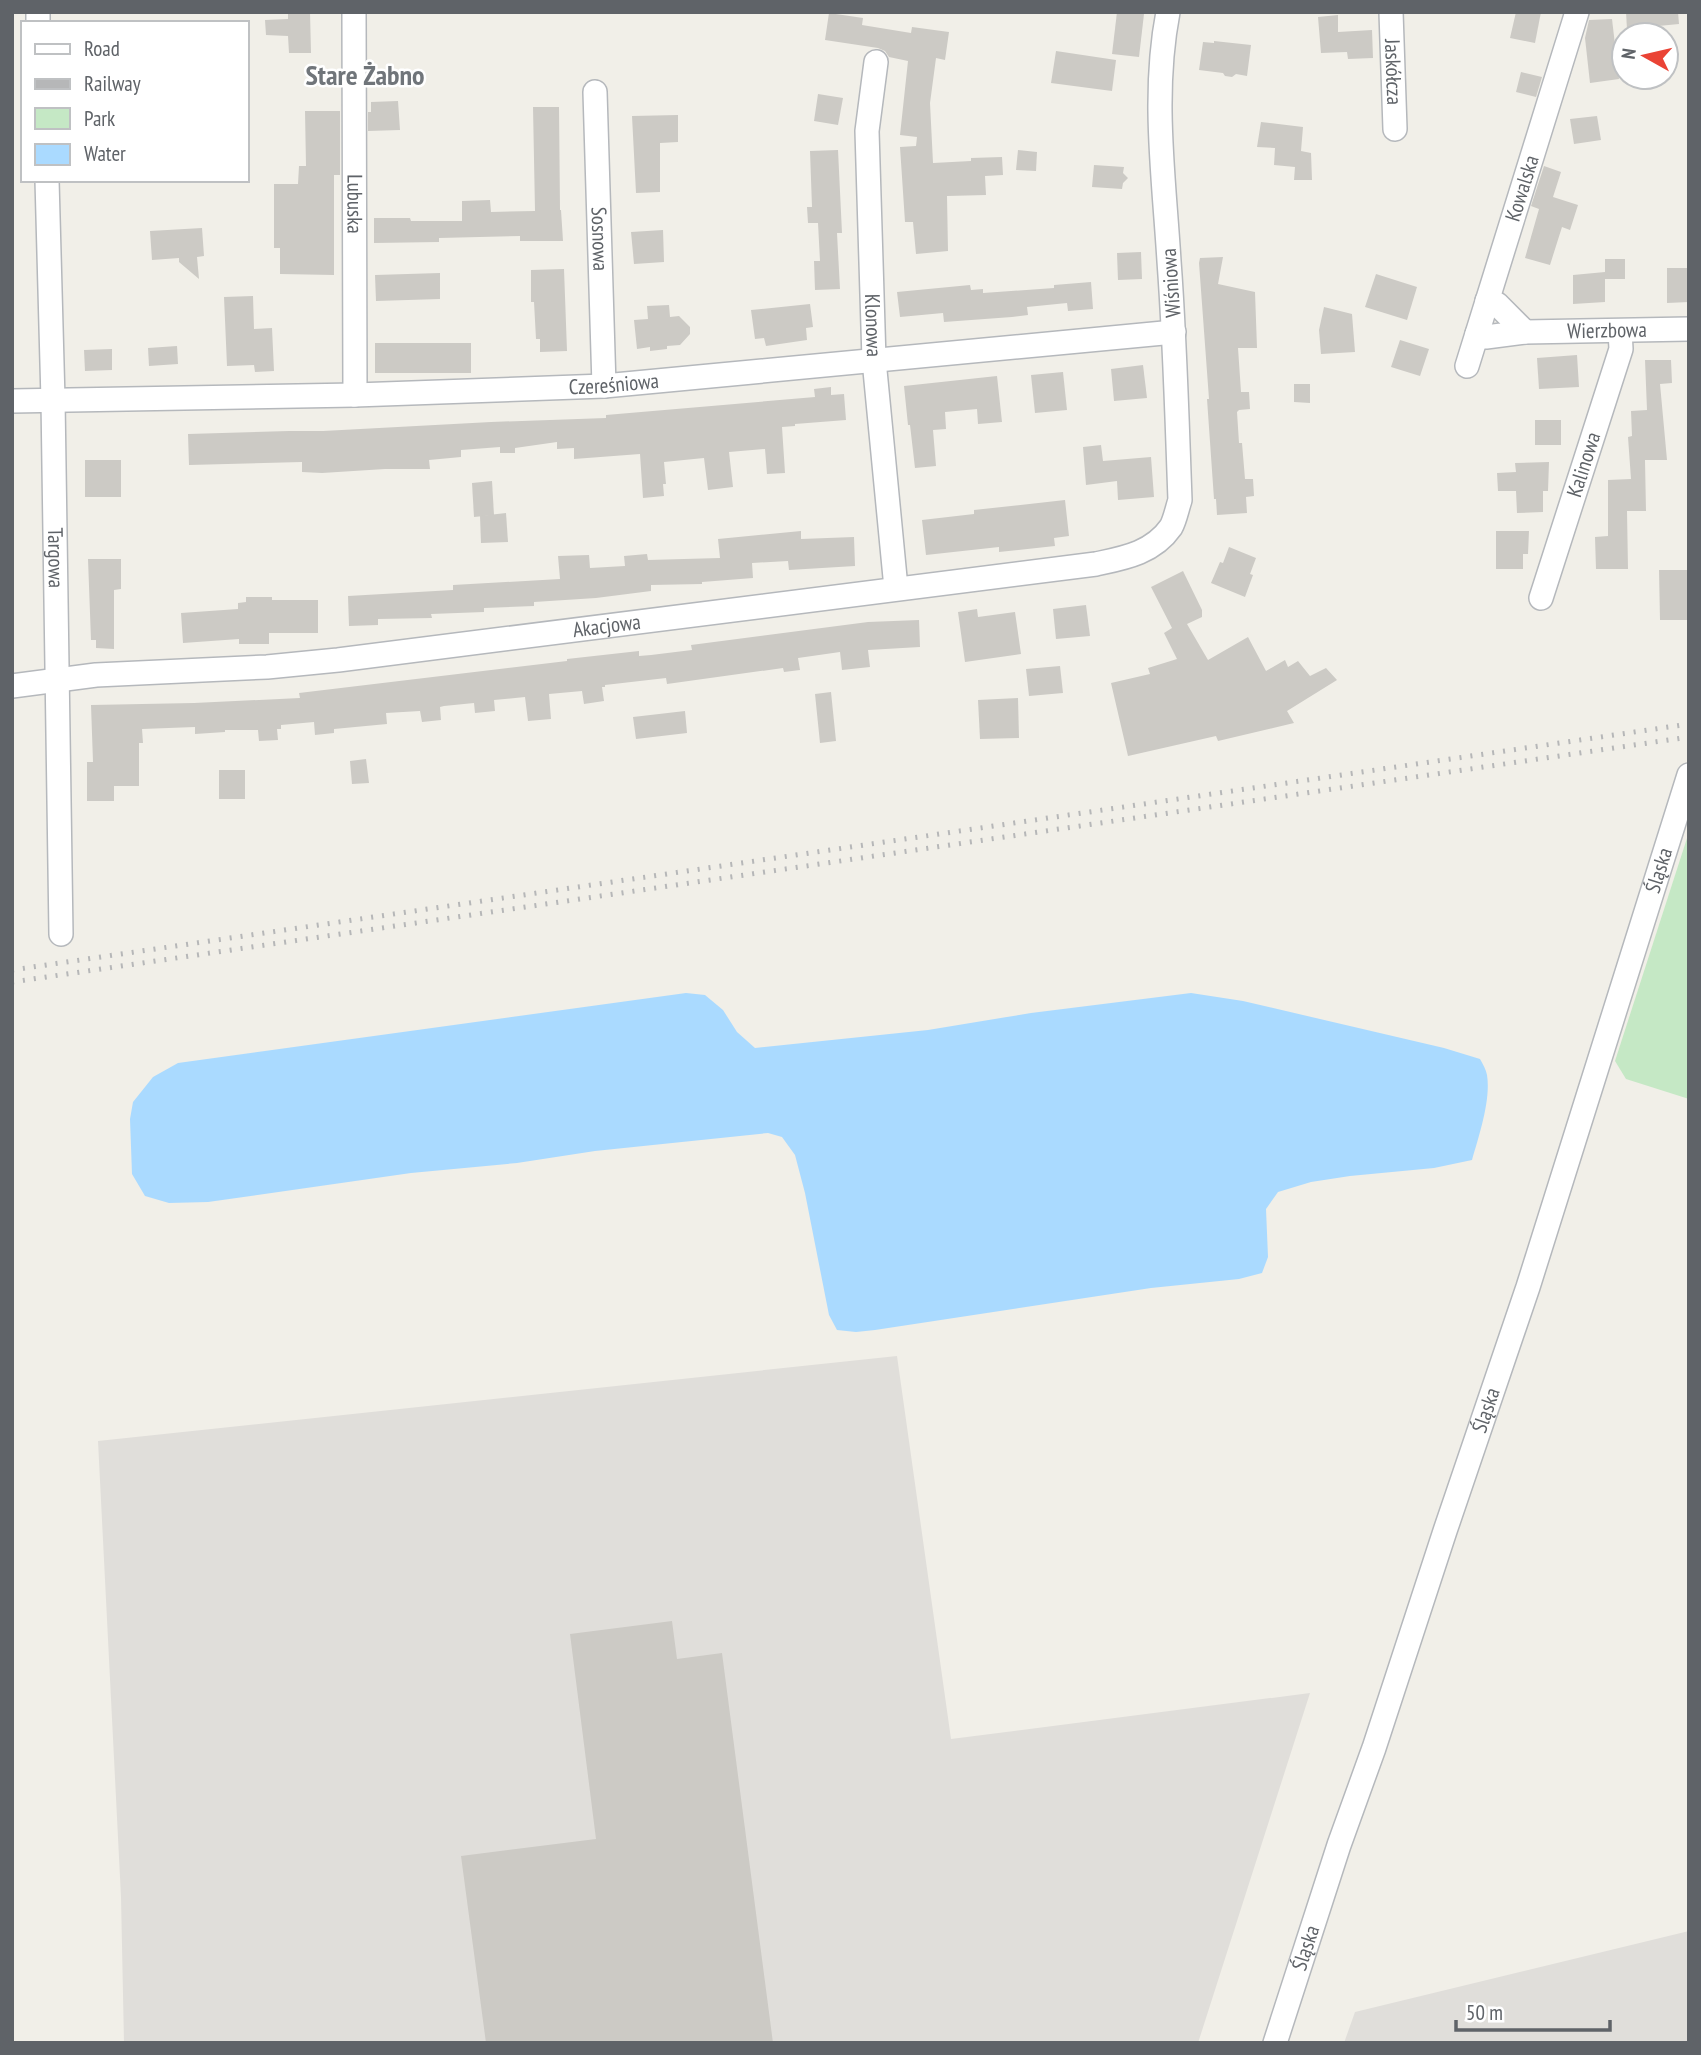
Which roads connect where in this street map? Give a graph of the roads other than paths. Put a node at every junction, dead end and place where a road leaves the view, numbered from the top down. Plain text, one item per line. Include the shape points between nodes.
1 (354, 12) edge
2 (1168, 12) edge
3 (1391, 12) edge
4 (1577, 12) edge
5 (876, 62) dead end
6 (595, 92) dead end
7 (1395, 130) dead end
8 (47, 182) edge
9 (1487, 301) junction
10 (1689, 329) edge
11 (1620, 331) junction
12 (1174, 332) junction
13 (1525, 332) junction
14 (1477, 334) junction
15 (874, 360) junction
16 (1467, 366) dead end
17 (604, 386) junction
18 (355, 395) junction
19 (53, 400) junction
20 (12, 401) edge
21 (1154, 546) joint
22 (897, 588) junction
23 (1541, 598) dead end
24 (57, 680) junction
25 (12, 686) edge
26 (1689, 775) edge
27 (61, 934) dead end
28 (1275, 2043) edge

1 - 18 street, Lubuska
2 - 12 street, Wiśniowa via 1159,110
3 - 7 street, Jaskółcza
4 - 9 street, Kowalska
5 - 15 street, Klonowa via 867,131
6 - 17 street, Sosnowa
8 - 19 street, Targowa
9 - 13 street via 1497,304
9 - 14 street, Kowalska
10 - 11 street, Wierzbowa
11 - 13 street, Wierzbowa
11 - 23 street, Kalinowa via 1621,349
12 - 15 street, Czereśniowa
12 - 21 street, Wiśniowa via 1180,500 1172,526
13 - 14 street, Wierzbowa
14 - 16 street, Kowalska
15 - 17 street, Czereśniowa
15 - 22 street, Klonowa
17 - 18 street, Czereśniowa
18 - 19 street, Czereśniowa
19 - 20 street, Czereśniowa
19 - 24 street, Targowa
21 - 22 street, Akacjowa via 1096,564
22 - 24 street, Akacjowa via 326,661
24 - 25 street, Akacjowa
24 - 27 street, Targowa
26 - 28 street, Śląska via 1528,1287

